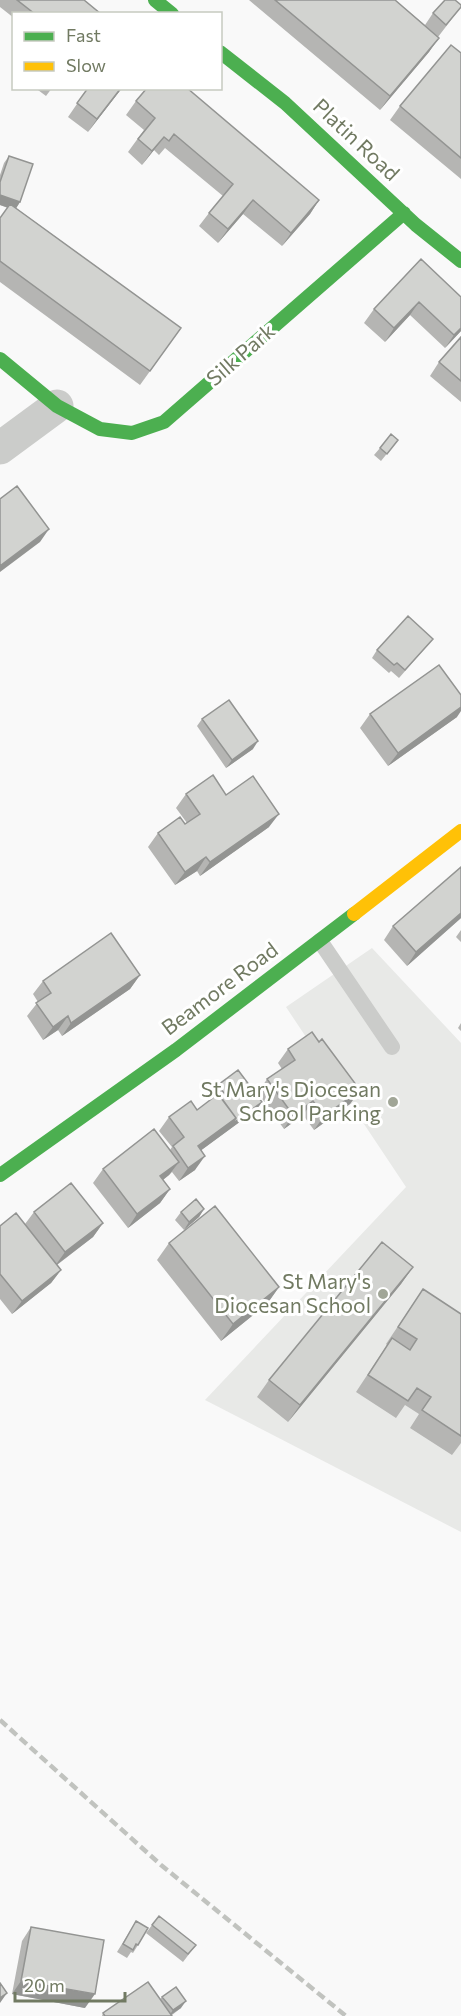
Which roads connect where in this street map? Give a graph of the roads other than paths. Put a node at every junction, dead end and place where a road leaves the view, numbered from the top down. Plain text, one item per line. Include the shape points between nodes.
1 (155, 0) edge
2 (170, 12) edge
3 (222, 54) edge
4 (404, 213) junction
5 (461, 261) edge
6 (0, 359) edge
7 (57, 406) junction
8 (0, 448) edge
9 (461, 831) edge
10 (320, 941) junction
11 (392, 1047) dead end
12 (0, 1175) edge

1 - 2 main road
3 - 4 main road, Platin Road via 285,103
4 - 5 main road, Platin Road
4 - 7 main road, Silk Park via 164,422 132,433 100,429
6 - 7 main road, Silk Park
7 - 8 street
9 - 10 main road, Beamore Road
10 - 11 lane
10 - 12 main road, Beamore Road

